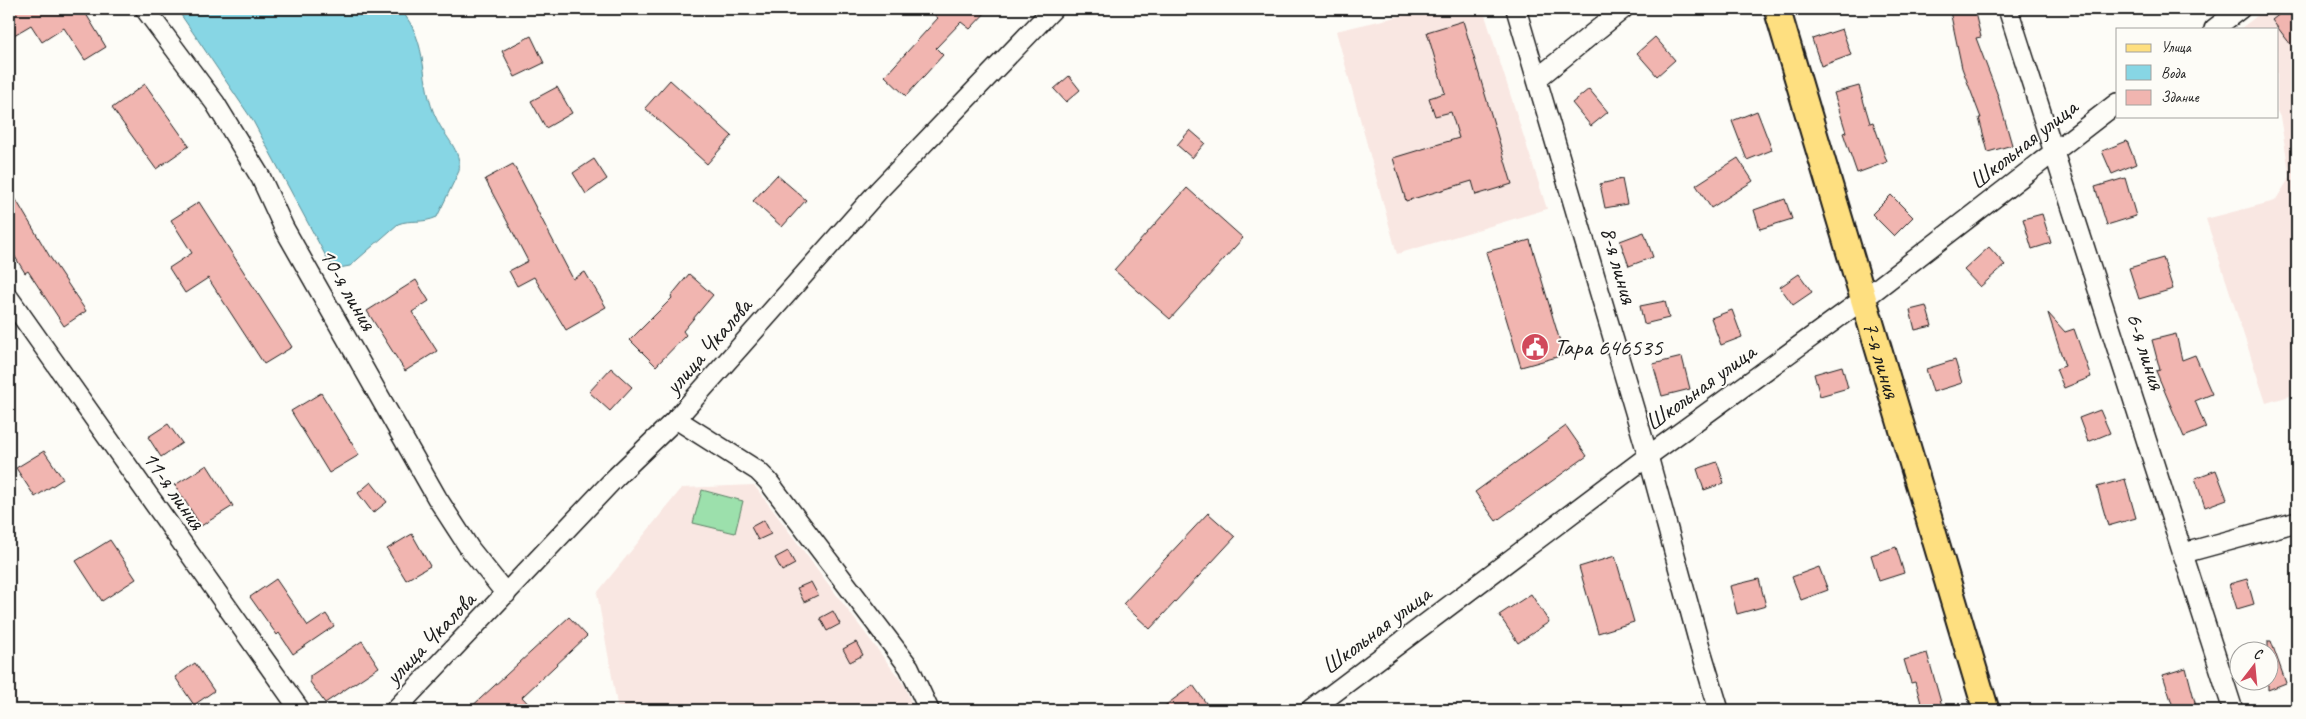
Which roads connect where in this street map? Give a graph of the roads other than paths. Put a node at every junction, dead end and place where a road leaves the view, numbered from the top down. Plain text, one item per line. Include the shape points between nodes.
1 (145, 9) edge
2 (1053, 9) edge
3 (1516, 9) edge
4 (1623, 9) edge
5 (1777, 9) edge
6 (2008, 9) edge
7 (2240, 9) edge
8 (2215, 28) edge
9 (1538, 78) junction
10 (2116, 104) edge
11 (2055, 151) junction
12 (9, 298) edge
13 (1864, 298) junction
14 (676, 419) junction
15 (1648, 456) junction
16 (2297, 522) edge
17 (2184, 553) junction
18 (506, 594) junction
19 (300, 710) edge
20 (395, 710) edge
21 (929, 710) edge
22 (1311, 710) edge
23 (1719, 710) edge
24 (1986, 710) edge
25 (2233, 710) edge

1 - 18 street, 10-я линия via 215,103 261,178 284,228 437,498 470,549
2 - 14 street, улица Чкалова via 879,190
3 - 9 street, 8-я линия
4 - 9 street
5 - 13 main road, 7-я линия
6 - 11 street, 6-я линия
7 - 8 street
9 - 15 street, 8-я линия
10 - 11 street, Школьная улица
11 - 13 street, Школьная улица
11 - 17 street, 6-я линия
12 - 19 street, 11-я линия
13 - 15 street, Школьная улица
13 - 24 main road, 7-я линия
14 - 18 street, улица Чкалова via 616,477
14 - 21 street via 758,471 768,481 909,667
15 - 22 street, Школьная улица
15 - 23 street, 8-я линия
16 - 17 street
17 - 25 street, 6-я линия
18 - 20 street, улица Чкалова

